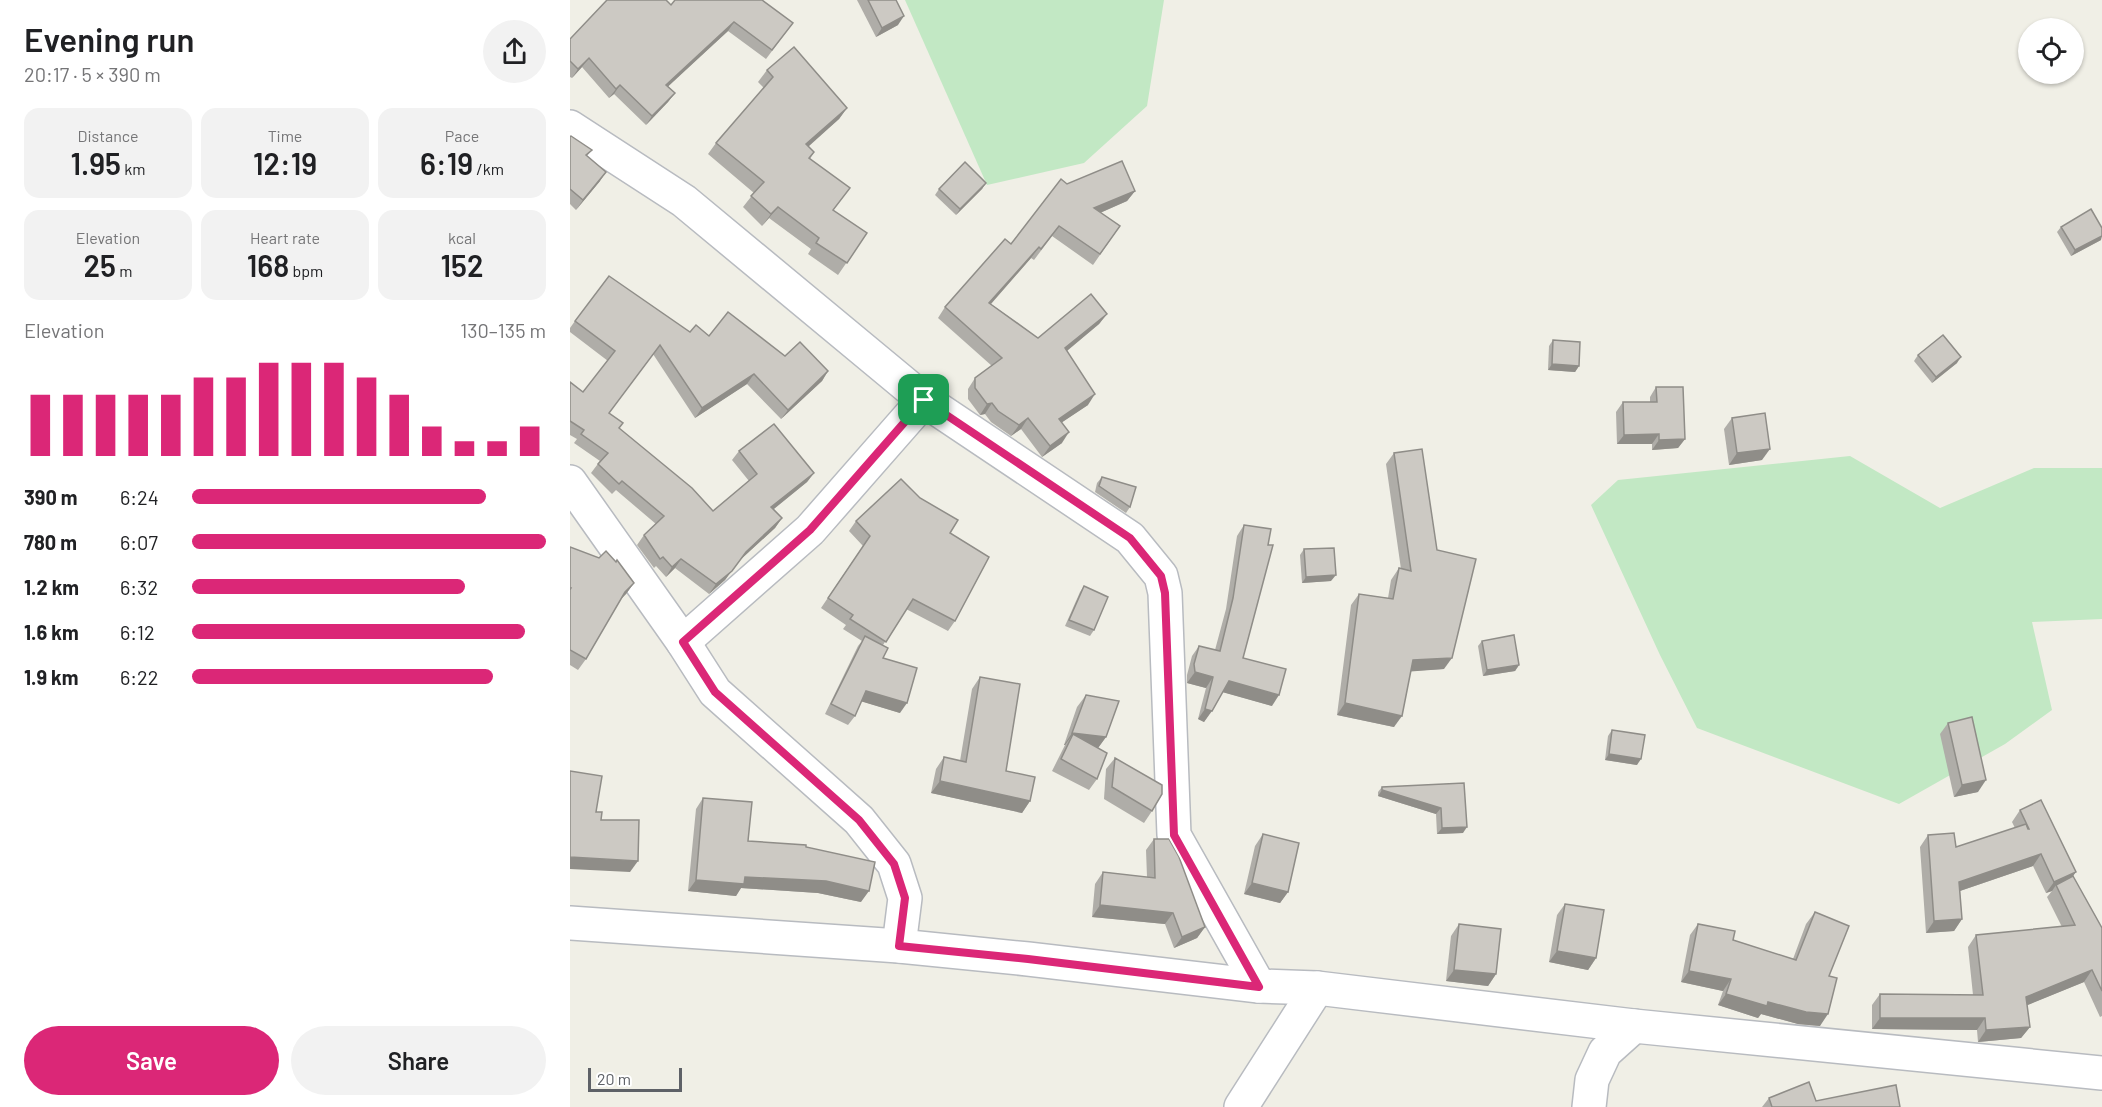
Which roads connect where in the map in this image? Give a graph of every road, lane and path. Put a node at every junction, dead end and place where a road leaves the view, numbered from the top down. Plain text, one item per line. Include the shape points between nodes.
1 (570, 127) edge
2 (924, 400) junction
3 (570, 482) edge
4 (683, 642) junction
5 (570, 922) edge
6 (899, 946) junction
7 (1259, 987) junction
8 (1317, 988) junction
9 (1634, 1026) junction
10 (2102, 1073) edge
11 (1241, 1107) edge
12 (1589, 1107) edge

1 - 2 street via 684,201
2 - 4 street via 810,530
2 - 7 street via 1130,538 1161,576 1165,593 1174,835
3 - 4 street
4 - 6 street via 715,692 859,820 894,864 905,898
5 - 6 street
6 - 7 street
7 - 8 street
8 - 9 street
8 - 11 street
9 - 10 street
9 - 12 street via 1605,1052 1592,1080

